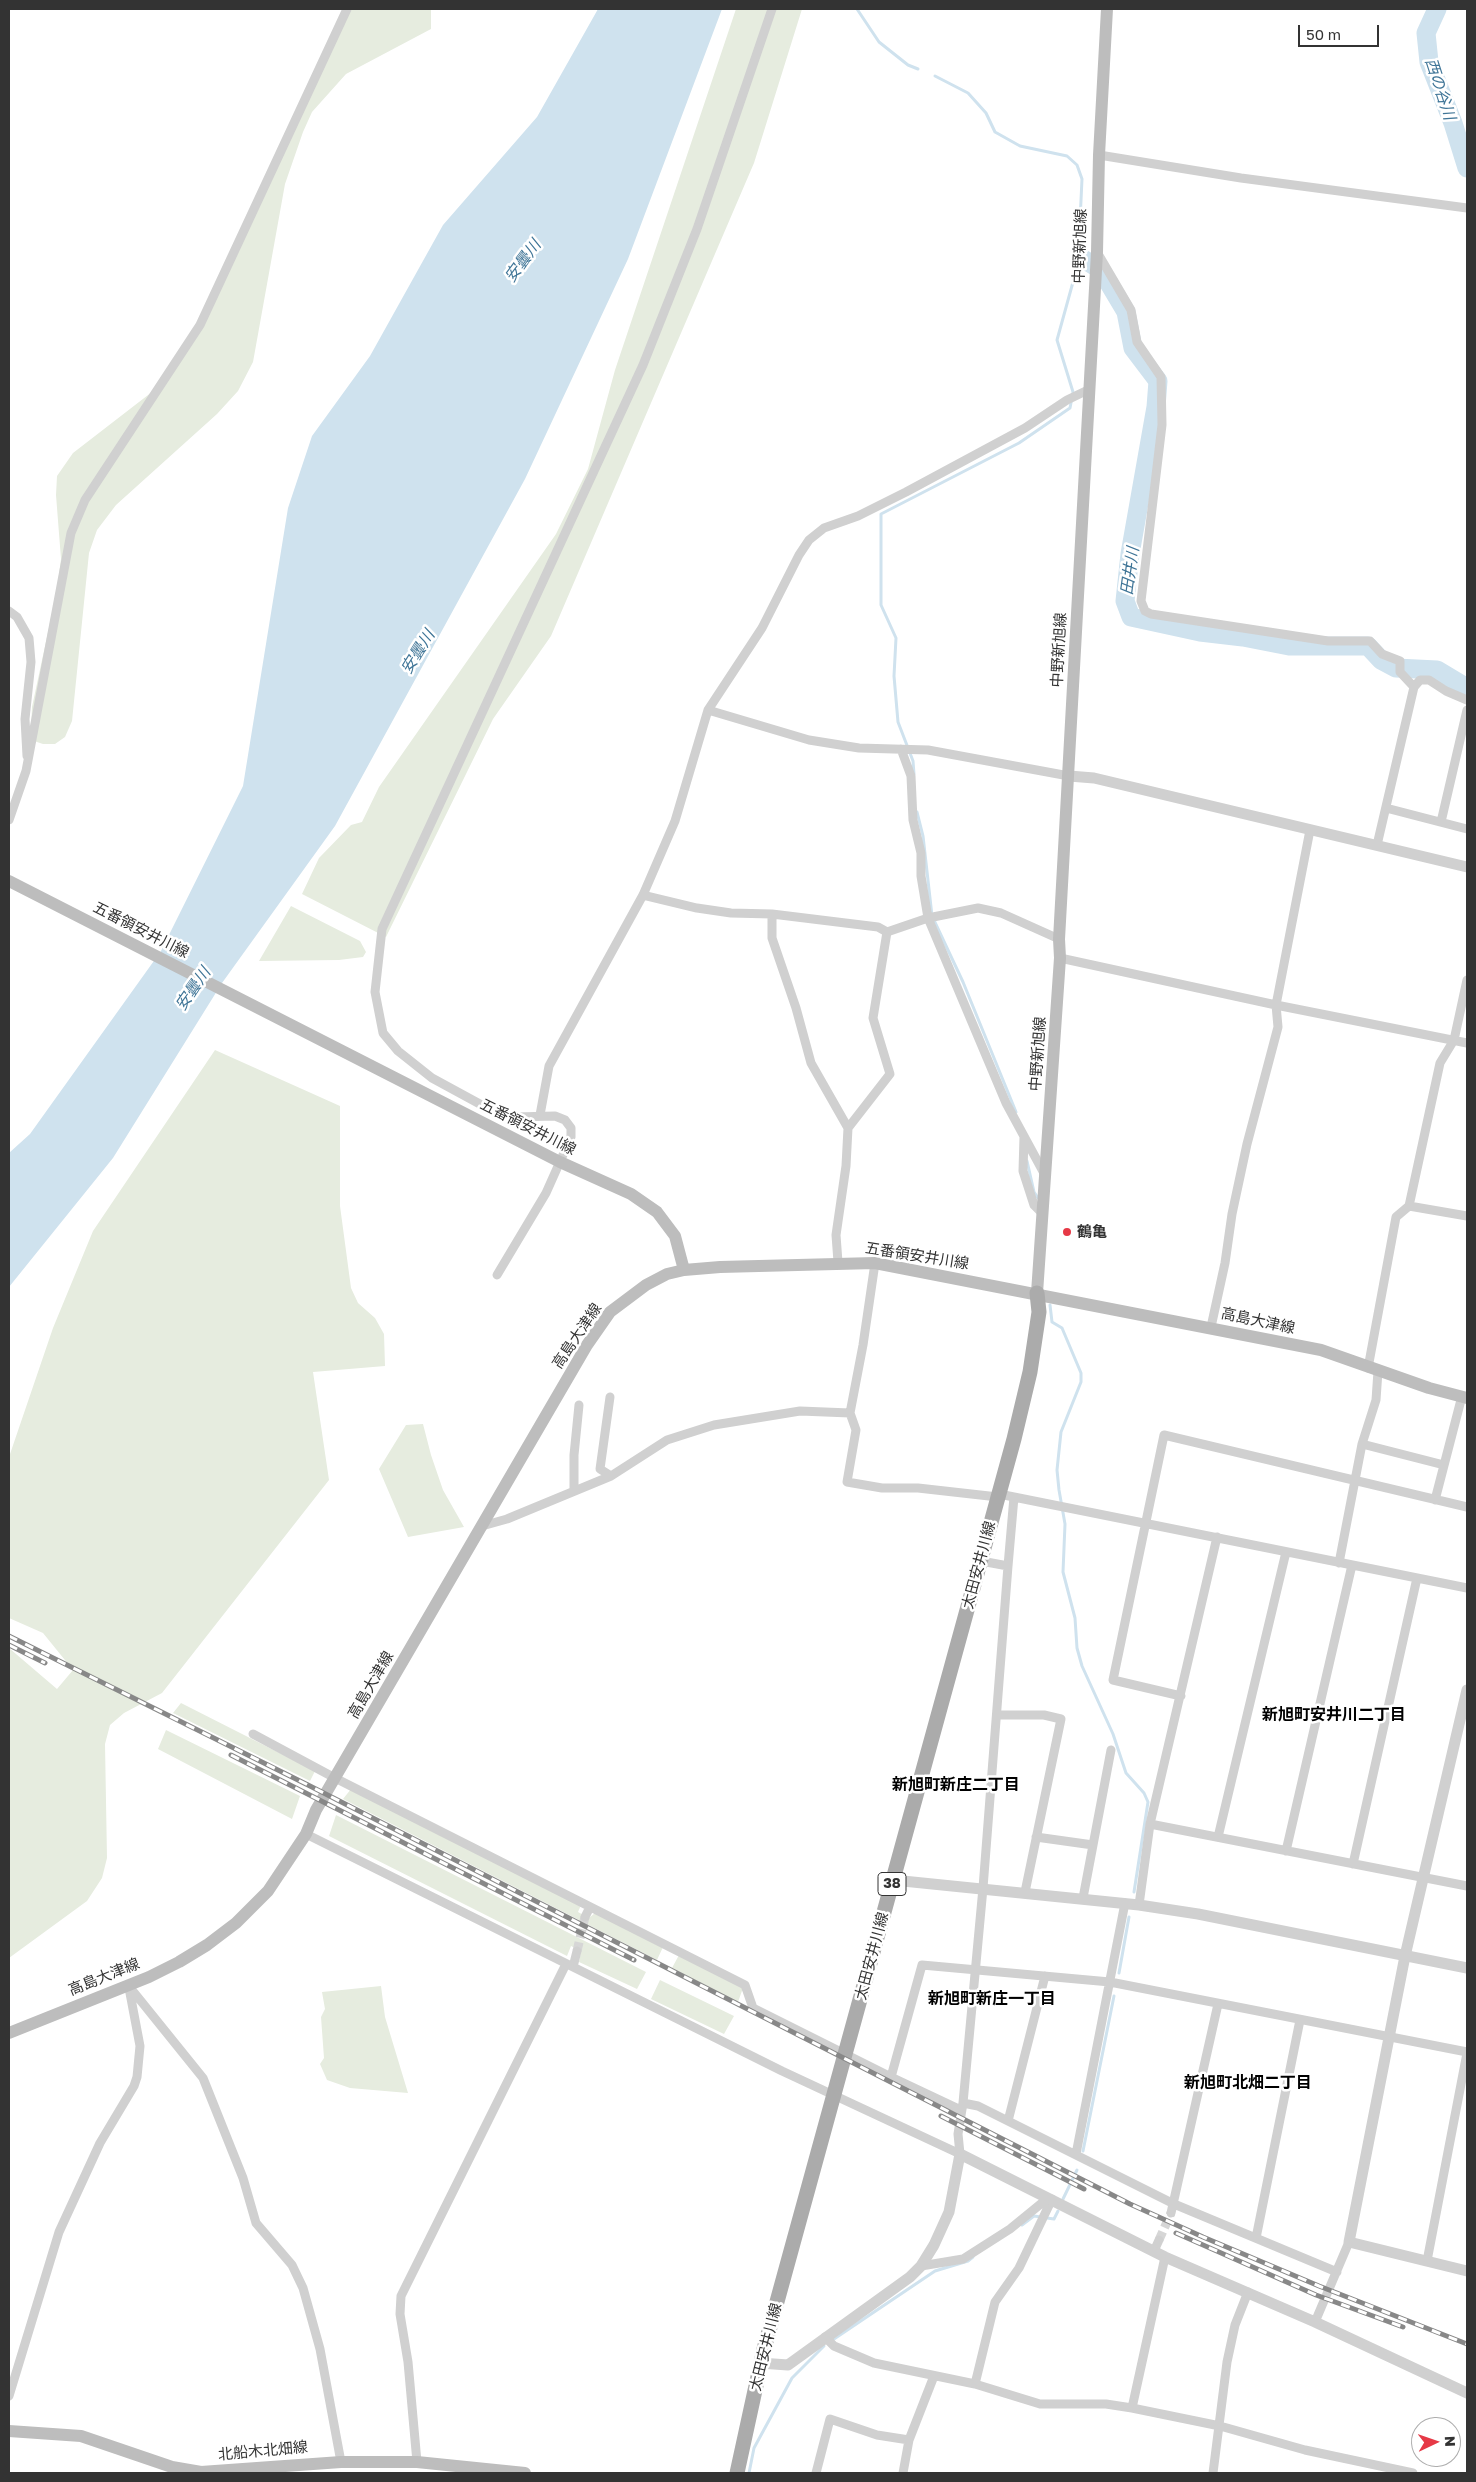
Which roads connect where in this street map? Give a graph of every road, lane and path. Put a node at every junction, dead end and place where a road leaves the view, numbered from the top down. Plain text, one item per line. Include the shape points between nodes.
1 (347, 9) edge
2 (772, 9) edge
3 (1107, 9) edge
4 (1100, 155) junction
5 (1467, 208) edge
6 (1097, 252) junction
7 (1090, 389) junction
8 (9, 611) edge
9 (1414, 687) junction
10 (1467, 700) edge
11 (708, 710) junction
12 (1467, 710) edge
13 (901, 749) junction
14 (28, 760) junction
15 (1068, 776) junction
16 (1386, 808) junction
17 (9, 820) edge
18 (1441, 822) junction
19 (1467, 829) edge
20 (1310, 830) junction
21 (1377, 845) junction
22 (1467, 867) edge
23 (9, 881) edge
24 (643, 895) junction
25 (772, 914) junction
26 (928, 918) junction
27 (887, 932) junction
28 (1059, 939) junction
29 (1060, 958) junction
30 (1467, 980) edge
31 (1276, 1005) junction
32 (1454, 1040) junction
33 (1467, 1042) edge
34 (540, 1115) junction
35 (848, 1128) junction
36 (1024, 1136) junction
37 (560, 1162) junction
38 (1046, 1176) junction
39 (1409, 1206) junction
40 (1043, 1214) junction
41 (1467, 1216) edge
42 (838, 1262) junction
43 (875, 1262) junction
44 (684, 1270) junction
45 (497, 1275) dead end
46 (1038, 1293) junction
47 (1210, 1327) junction
48 (1373, 1370) junction
49 (610, 1397) dead end
50 (1465, 1397) edge
51 (579, 1405) dead end
52 (850, 1412) junction
53 (1362, 1444) junction
54 (1444, 1465) junction
55 (611, 1476) junction
56 (1354, 1480) junction
57 (574, 1491) junction
58 (1004, 1496) junction
59 (1435, 1500) junction
60 (1467, 1507) edge
61 (1145, 1522) junction
62 (482, 1526) junction
63 (1217, 1537) junction
64 (1286, 1552) junction
65 (980, 1561) junction
66 (1339, 1563) junction
67 (1352, 1565) junction
68 (1008, 1566) junction
69 (1417, 1578) junction
70 (1467, 1588) edge
71 (1467, 1690) edge
72 (1181, 1696) junction
73 (996, 1715) junction
74 (253, 1734) dead end
75 (1110, 1750) dead end
76 (335, 1778) junction
77 (1150, 1824) junction
78 (306, 1834) junction
79 (1036, 1837) junction
80 (1218, 1837) junction
81 (1092, 1845) junction
82 (1286, 1851) junction
83 (1353, 1864) junction
84 (1423, 1878) junction
85 (893, 1880) junction
86 (1467, 1886) edge
87 (983, 1888) junction
88 (1025, 1892) junction
89 (1083, 1898) junction
90 (1125, 1903) junction
91 (1139, 1905) junction
92 (590, 1906) junction
93 (585, 1917) tunnel mouth
94 (577, 1950) tunnel mouth
95 (1405, 1956) junction
96 (569, 1966) junction
97 (1467, 1968) edge
98 (975, 1969) junction
99 (1045, 1976) junction
100 (1110, 1982) junction
101 (128, 1985) junction
102 (1218, 2004) junction
103 (1300, 2020) junction
104 (9, 2033) edge
105 (1389, 2037) junction
106 (1467, 2053) edge
107 (845, 2056) junction
108 (891, 2078) junction
109 (835, 2094) junction
110 (962, 2106) junction
111 (1008, 2121) junction
112 (960, 2154) junction
113 (1076, 2154) junction
114 (1050, 2198) junction
115 (1173, 2208) junction
116 (1256, 2238) junction
117 (1159, 2240) tunnel mouth
118 (1349, 2242) junction
119 (1154, 2251) junction
120 (1165, 2257) junction
121 (1427, 2261) junction
122 (921, 2266) junction
123 (1467, 2271) edge
124 (1337, 2272) junction
125 (1248, 2292) junction
126 (1315, 2322) junction
127 (825, 2337) junction
128 (760, 2363) junction
129 (934, 2376) junction
130 (975, 2384) junction
131 (1467, 2393) edge
132 (9, 2396) edge
133 (1132, 2408) junction
134 (1220, 2426) junction
135 (9, 2431) edge
136 (909, 2440) junction
137 (341, 2462) junction
138 (417, 2462) junction
139 (280, 2470) edge
140 (525, 2473) edge
141 (737, 2473) edge
142 (816, 2473) edge
143 (902, 2473) edge
144 (1213, 2473) edge
145 (1413, 2473) edge

1 - 14 street via 200,325 84,500 71,533
2 - 34 street via 697,229 643,365 382,929 375,992 383,1033 398,1051 432,1078 489,1109 515,1117
3 - 4 main road, 中野新旭線
4 - 5 street via 1241,178
4 - 6 main road, 中野新旭線
6 - 7 main road, 中野新旭線
6 - 9 street via 1131,310 1137,342 1162,377 1162,425 1142,600 1145,611 1328,641 1370,641 1382,654 1400,660 1400,672
7 - 11 street via 898,496 824,528 809,540 762,628
7 - 15 main road, 中野新旭線
8 - 14 street via 17,617 28,638 30,662 25,719
9 - 10 street via 1420,680 1429,680
9 - 16 street
11 - 13 street via 809,740 860,748
11 - 24 street via 675,821
12 - 18 street
13 - 15 street via 928,750
13 - 26 street via 911,776 913,820
14 - 17 street
15 - 20 street via 1094,778
15 - 28 main road, 中野新旭線
16 - 18 street
16 - 21 street
18 - 19 street
20 - 21 street
20 - 31 street
21 - 22 street
23 - 37 main road, 五番領安井川線
24 - 25 street via 730,913
24 - 34 street via 549,1066
25 - 27 street via 878,927
25 - 35 street via 772,938 811,1064
26 - 27 street
26 - 28 street via 978,908 1002,914
26 - 36 street via 1006,1103
27 - 35 street via 873,1018 890,1074
28 - 29 main road, 中野新旭線
29 - 31 street
29 - 38 main road, 中野新旭線
30 - 32 street
31 - 32 street
31 - 47 street via 1278,1027 1247,1144
32 - 33 street
32 - 39 street via 1440,1062
34 - 37 street via 565,1120 571,1128 571,1137
35 - 42 street via 836,1235
36 - 38 street
36 - 40 street via 1023,1171 1034,1205
37 - 44 main road, 五番領安井川線 via 632,1194 657,1212 675,1236
37 - 45 street via 546,1193
38 - 40 main road, 中野新旭線
39 - 41 street
39 - 48 street via 1396,1217
40 - 46 main road, 中野新旭線
42 - 43 main road, 五番領安井川線
42 - 44 main road, 五番領安井川線
43 - 46 main road, 五番領安井川線
43 - 52 street
44 - 62 main road, 高島大津線 via 667,1274 646,1285 610,1312 587,1344
46 - 47 main road, 高島大津線
46 - 58 main road, 太田安井川線 / 38 via 1039,1312 1030,1372
47 - 48 main road, 高島大津線 via 1321,1350
48 - 50 main road, 高島大津線
48 - 53 street via 1376,1400
49 - 55 street via 600,1469
50 - 54 street
51 - 57 street
52 - 55 street via 800,1411 714,1425 667,1440
52 - 58 street via 856,1430 847,1482 882,1488
53 - 54 street
53 - 56 street
54 - 59 street
55 - 57 street
56 - 59 street
56 - 61 street via 1164,1435
56 - 66 street
57 - 62 street
58 - 61 street
58 - 65 main road, 太田安井川線 / 38
58 - 68 street
59 - 60 street
61 - 63 street
61 - 72 street via 1112,1680
62 - 76 main road, 高島大津線
63 - 64 street
63 - 72 street
64 - 66 street
64 - 80 street
65 - 68 street
65 - 85 main road, 太田安井川線 / 38
66 - 67 street
67 - 69 street
67 - 82 street
68 - 73 street
69 - 70 street
69 - 83 street
71 - 84 street
72 - 77 street
73 - 79 street via 1044,1715 1061,1719
73 - 87 street
74 - 76 street
75 - 81 street
76 - 78 main road, 高島大津線
76 - 92 street
77 - 80 street
77 - 91 street
78 - 96 street
78 - 101 main road, 高島大津線 via 268,1891 236,1923 179,1962
79 - 81 street
79 - 88 street
80 - 82 street
81 - 89 street
82 - 83 street
83 - 84 street
84 - 86 street
84 - 95 street
85 - 87 street
85 - 107 main road, 太田安井川線 / 38
87 - 88 street
87 - 98 street
88 - 89 street
89 - 90 street
90 - 91 street
90 - 100 street
91 - 95 street
92 - 93 street
92 - 107 street via 745,1985 753,2008
94 - 96 street
95 - 97 street
95 - 105 street
96 - 109 street
96 - 138 street via 401,2296 400,2314
98 - 99 street
98 - 108 street via 922,1965
98 - 110 street
99 - 100 street
99 - 111 street
100 - 102 street
100 - 113 street
101 - 104 main road, 高島大津線
101 - 132 street via 140,2046 137,2077 100,2143 60,2232
101 - 137 street via 203,2078 243,2178 256,2223 292,2265 303,2288 320,2349
102 - 103 street
102 - 115 street
103 - 105 street
103 - 116 street
105 - 106 street
105 - 118 street
106 - 121 street
107 - 108 street
107 - 109 main road, 太田安井川線 / 38
108 - 110 street
109 - 112 street
109 - 128 main road, 太田安井川線 / 38
110 - 111 street via 978,2106
110 - 112 street via 958,2134
111 - 113 street
112 - 114 street
112 - 122 street via 949,2212
113 - 115 street
114 - 119 street
114 - 122 street via 963,2259
114 - 130 street via 1019,2268 995,2302
115 - 116 street
116 - 124 street
117 - 119 street
118 - 121 street
118 - 124 street
119 - 120 street
120 - 125 street
120 - 133 street
121 - 123 street
122 - 127 street
124 - 126 street
125 - 126 street
125 - 134 street via 1235,2325 1227,2362
126 - 131 street
127 - 128 street via 788,2365
127 - 129 street via 834,2346 874,2363
128 - 141 main road, 太田安井川線 / 38
129 - 130 street
129 - 136 street
130 - 133 street via 1040,2404 1106,2404
133 - 134 street
134 - 144 street
134 - 145 street via 1305,2450
135 - 139 main road, 北船木北畑線 via 81,2436 172,2467 201,2472
136 - 142 street via 877,2436 830,2419
136 - 143 street
137 - 138 main road, 北船木北畑線
137 - 139 main road, 北船木北畑線
138 - 140 main road, 北船木北畑線

